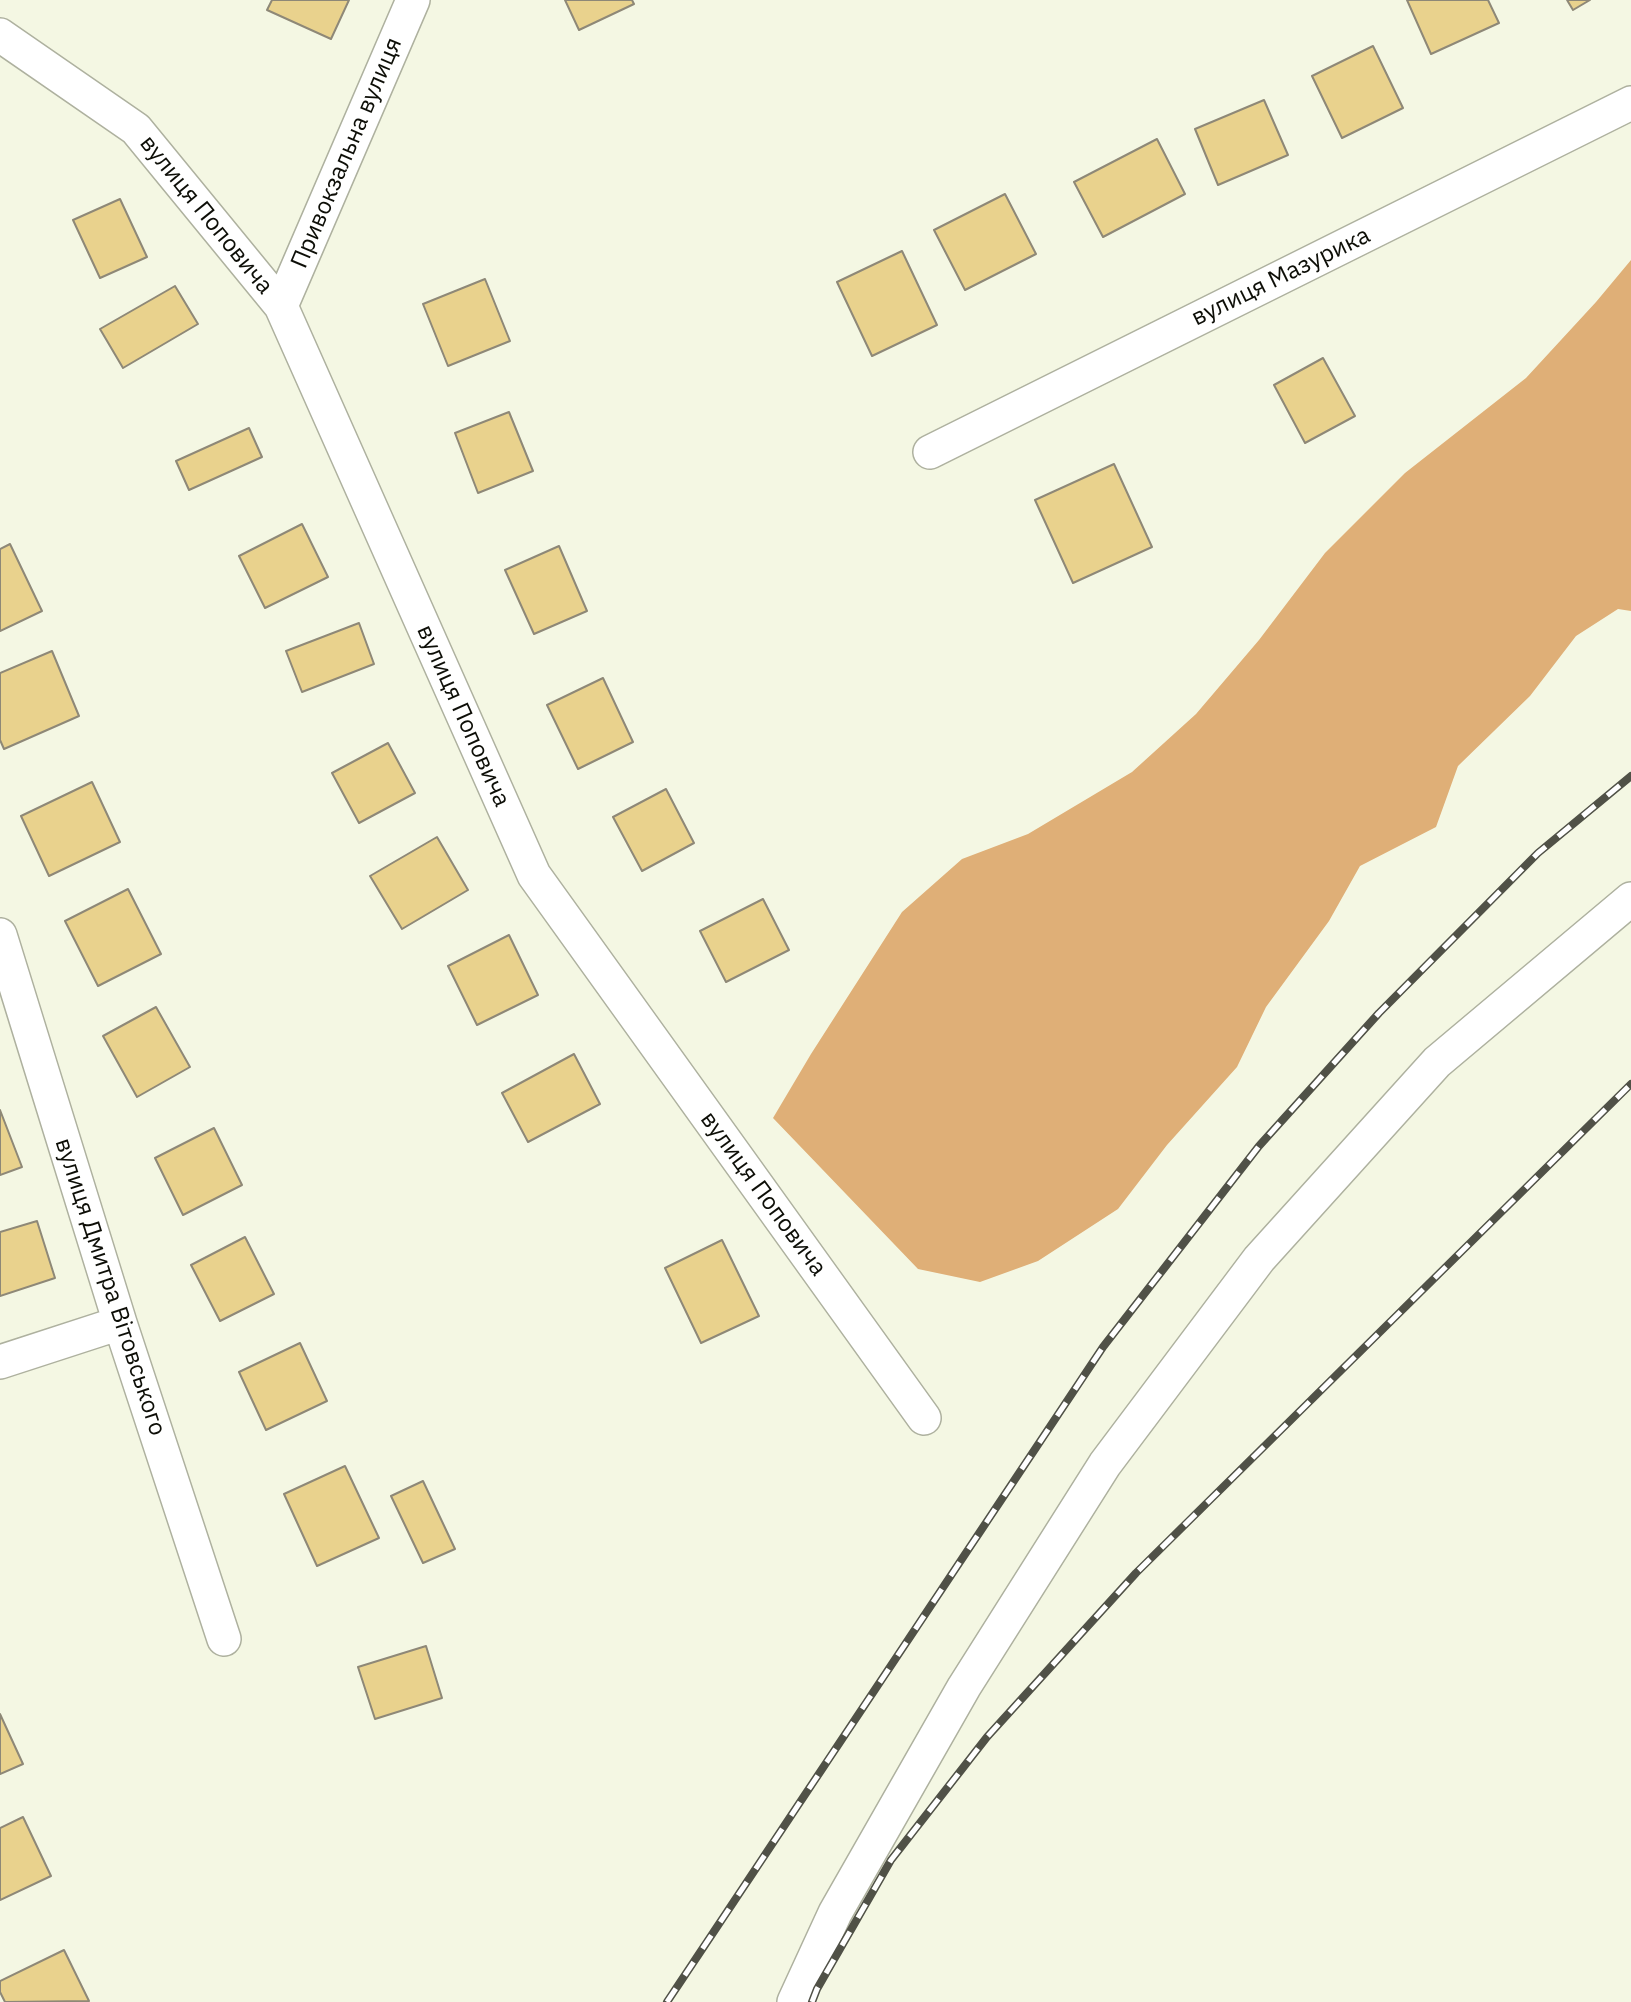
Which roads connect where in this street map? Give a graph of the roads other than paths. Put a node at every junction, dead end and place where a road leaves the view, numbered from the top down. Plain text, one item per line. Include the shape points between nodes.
1 (413, 0) edge
2 (0, 35) edge
3 (1631, 103) edge
4 (281, 306) junction
5 (930, 452) dead end
6 (1631, 899) edge
7 (0, 935) edge
8 (120, 1323) junction
9 (0, 1362) edge
10 (924, 1418) dead end
11 (224, 1639) dead end
12 (794, 2002) edge

1 - 4 street, Привокзальна вулиця
2 - 4 street, вулиця Поповича via 136,129
3 - 5 street, вулиця Мазурика
4 - 10 street, вулиця Поповича via 534,875
6 - 12 street via 1437,1062 1259,1259 1105,1464 964,1687 835,1913
7 - 8 street, вулиця Дмитра Вітовського
8 - 9 street
8 - 11 street, вулиця Дмитра Вітовського

